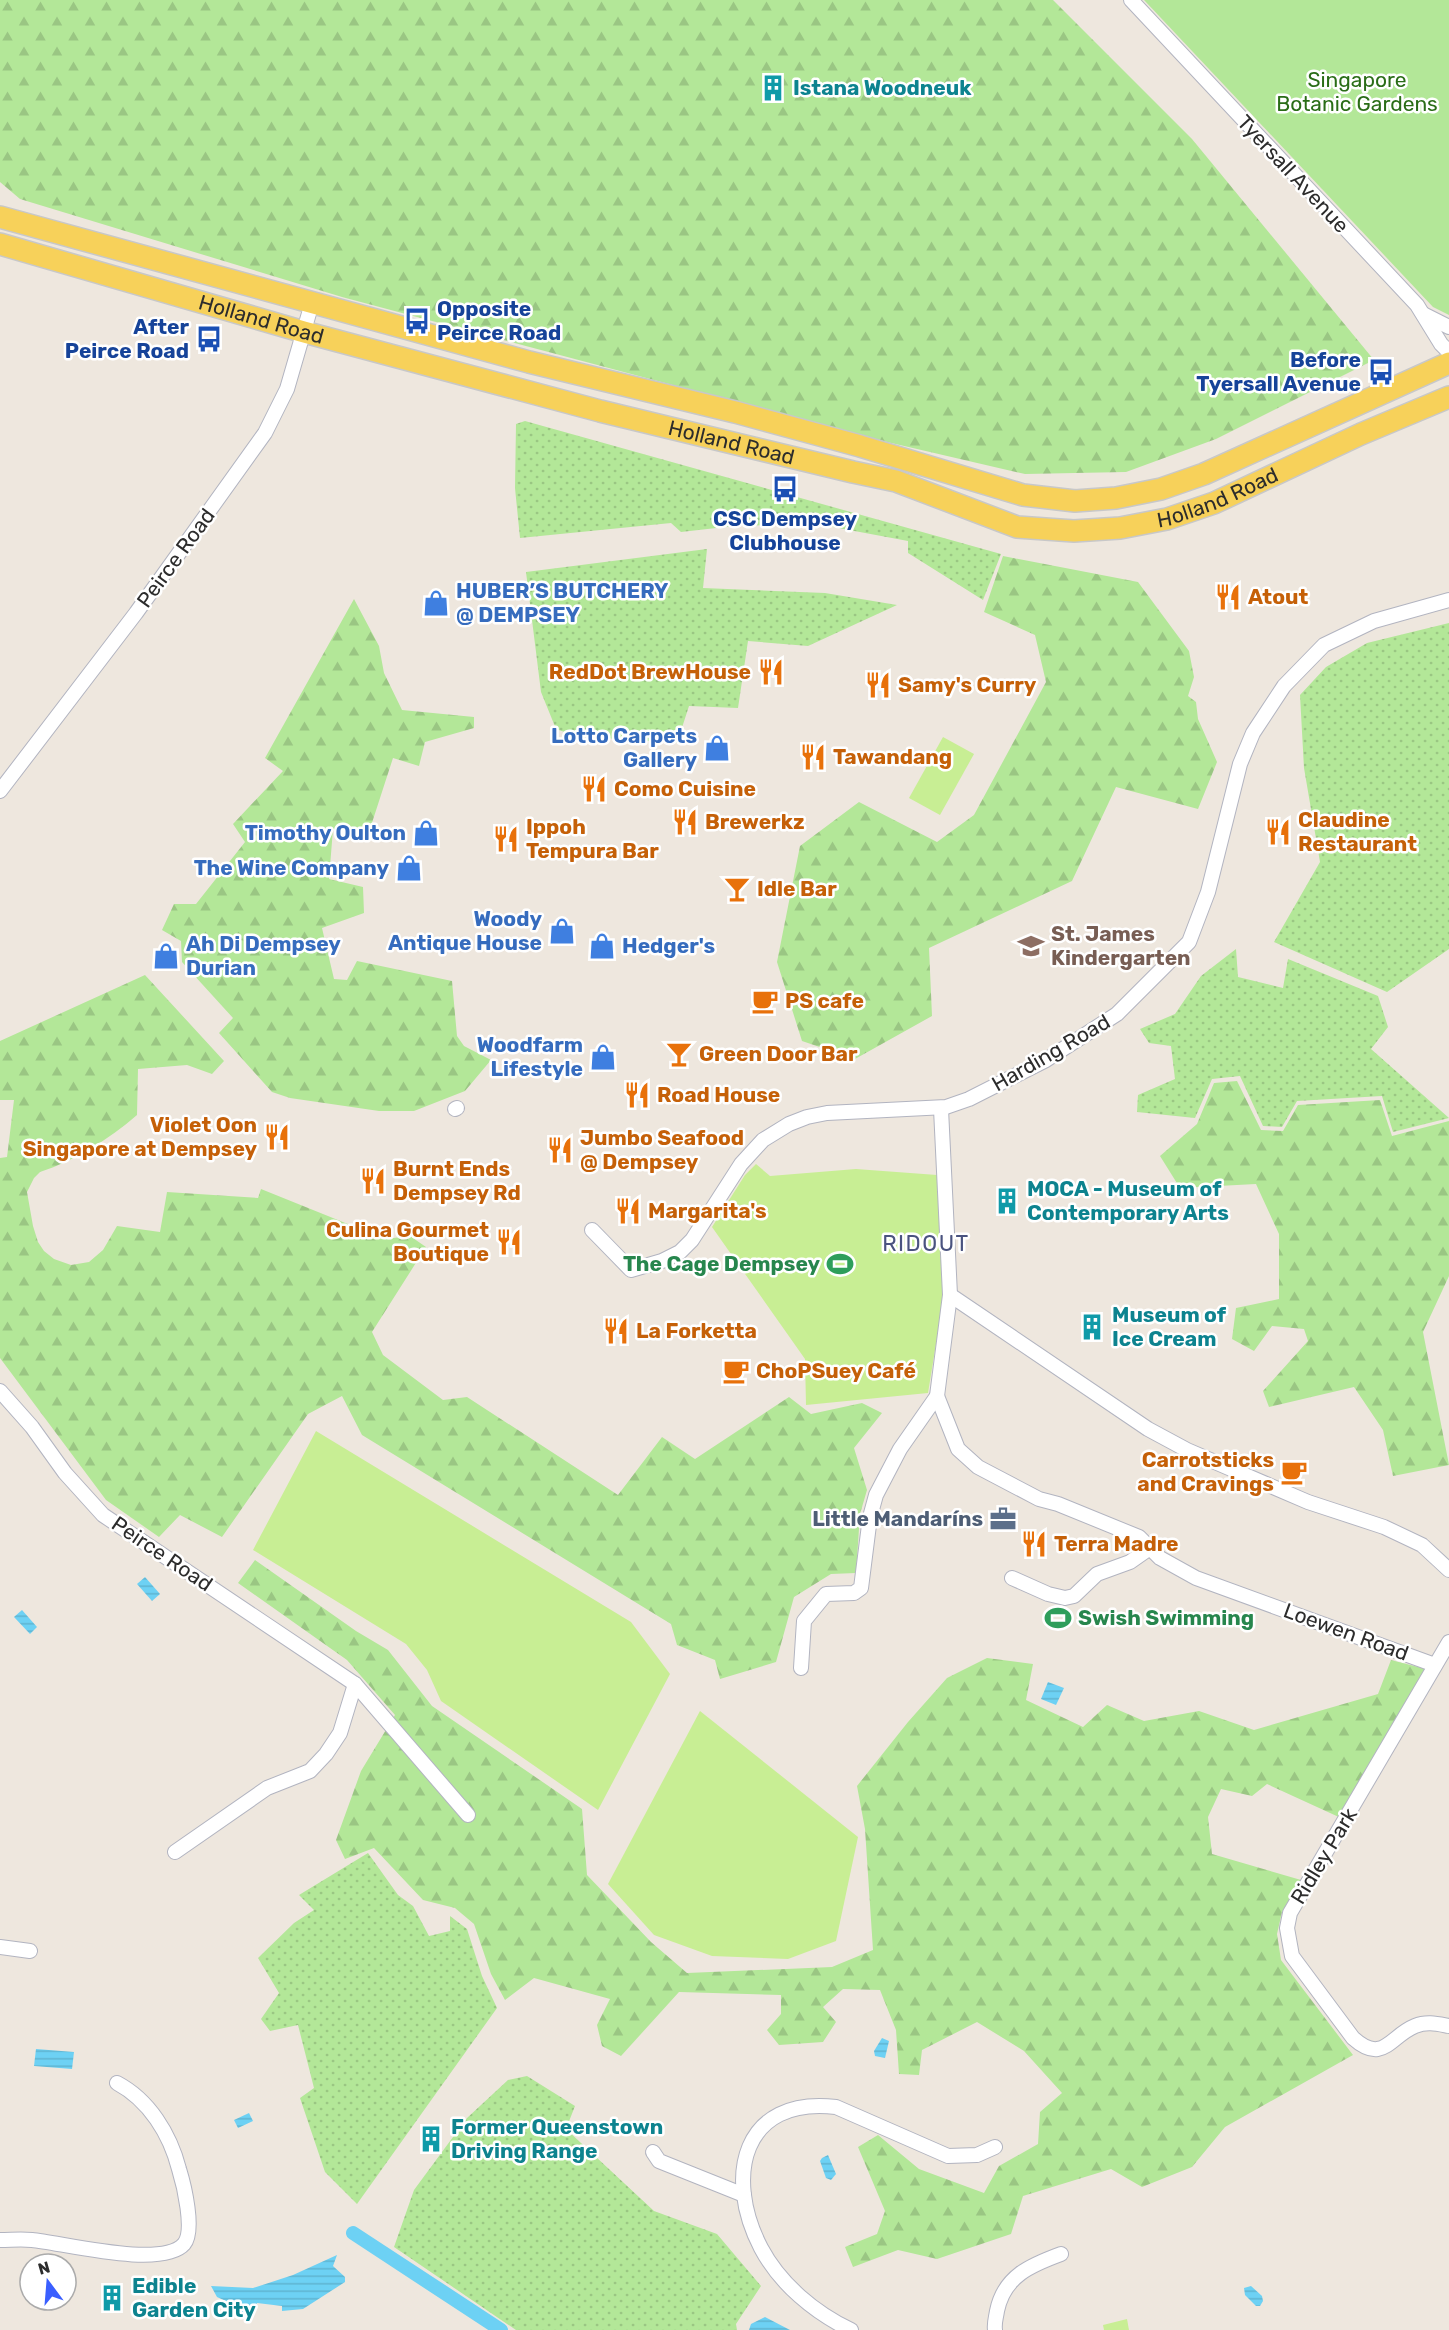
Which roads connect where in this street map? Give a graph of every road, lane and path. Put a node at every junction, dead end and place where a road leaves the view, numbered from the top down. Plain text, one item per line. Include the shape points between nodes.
1 (1131, 0) edge
2 (0, 217) edge
3 (79, 239) junction
4 (0, 244) edge
5 (99, 271) junction
6 (312, 303) junction
7 (1424, 314) junction
8 (1449, 327) edge
9 (304, 332) junction
10 (1449, 352) edge
11 (1449, 363) edge
12 (1449, 396) edge
13 (695, 404) junction
14 (695, 433) junction
15 (1449, 600) edge
16 (0, 791) edge
17 (941, 1109) junction
18 (592, 1230) dead end
19 (950, 1295) junction
20 (0, 1391) edge
21 (937, 1396) junction
22 (1150, 1548) junction
23 (1449, 1570) edge
24 (1012, 1578) dead end
25 (1449, 1642) edge
26 (1436, 1665) junction
27 (801, 1668) dead end
28 (355, 1684) junction
29 (468, 1815) dead end
30 (175, 1852) dead end
31 (0, 1947) edge
32 (30, 1951) dead end
33 (1449, 2026) edge
34 (117, 2083) dead end
35 (995, 2147) dead end
36 (653, 2152) dead end
37 (744, 2195) junction
38 (0, 2240) edge
39 (1061, 2254) dead end
40 (851, 2330) edge
41 (995, 2330) edge

1 - 7 street, Tyersall Avenue
2 - 3 main road, Holland Road
3 - 5 main road via 98,259
3 - 6 main road, Holland Road
4 - 5 main road, Holland Road
5 - 9 main road, Holland Road
6 - 9 street, Peirce Road
6 - 13 main road, Holland Road
7 - 8 street
7 - 10 street, Tyersall Avenue
9 - 14 main road, Holland Road
9 - 16 street, Peirce Road via 287,389 266,434
11 - 13 main road, Holland Road via 1204,474 1161,489 1075,501 1023,495 860,446
12 - 14 main road, Holland Road via 1214,503 1167,519 1074,531 1017,526 896,480
13 - 14 main road
15 - 17 street, Harding Road via 1374,621 1324,645 1284,686 1253,733 1240,764 1208,892 1183,949 1117,1014 1046,1060
17 - 18 street, Harding Road via 828,1113 789,1124 763,1140 741,1164 692,1240 662,1261 631,1270
17 - 19 street, Loewen Road
19 - 21 street, Loewen Road
19 - 23 street via 1148,1429 1308,1502 1384,1527 1422,1545
20 - 28 street, Peirce Road via 103,1515
21 - 22 street, Loewen Road via 958,1449 978,1467 1039,1499 1139,1537
21 - 27 street, Loewen Road via 900,1449 876,1495 861,1588 854,1593 826,1594 804,1622
22 - 24 street via 1130,1562 1104,1570 1074,1596 1065,1598
22 - 26 street, Loewen Road via 1160,1558 1197,1578
25 - 26 street, Ridley Park
26 - 33 street, Ridley Park via 1290,1913 1287,1928 1292,1956 1361,2045 1378,2049 1388,2046 1416,2025
28 - 29 street, Peirce Road
28 - 30 street via 340,1733 310,1771 267,1788
31 - 32 street
34 - 38 street via 140,2098 165,2130 180,2171 189,2219 184,2244 167,2253 137,2256 30,2240
35 - 37 street via 977,2155 948,2156 836,2107 796,2107 758,2130 745,2154
36 - 37 street via 659,2160
37 - 40 street via 761,2249 780,2276 830,2320
39 - 41 street via 1031,2265 1007,2286

